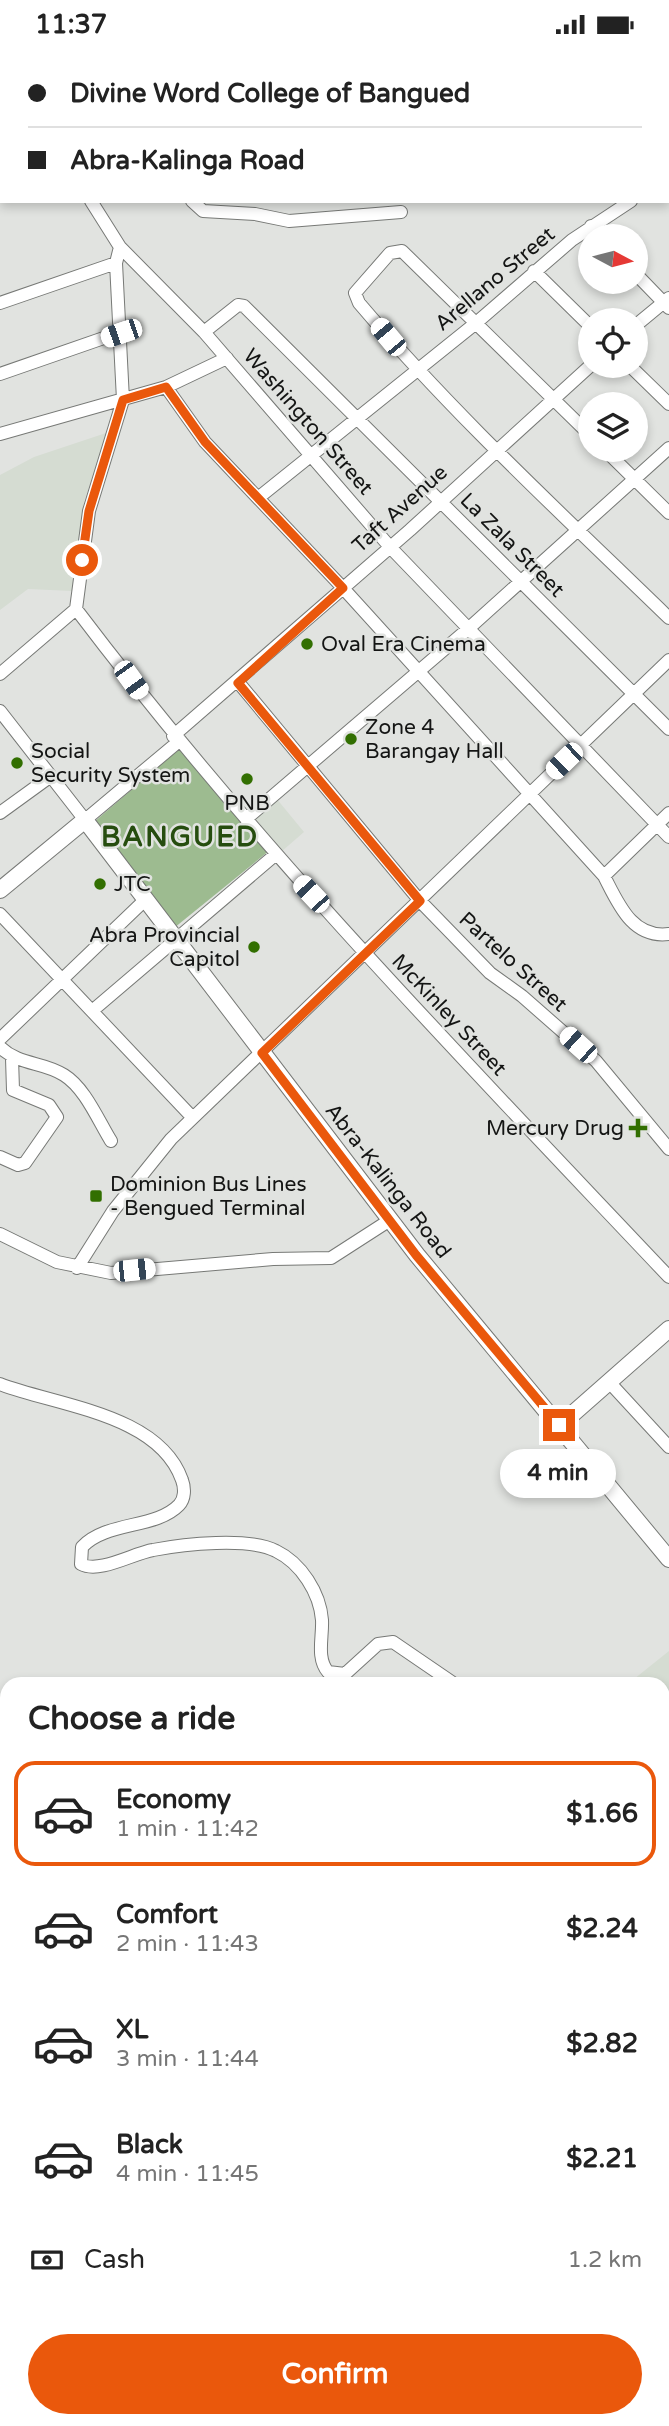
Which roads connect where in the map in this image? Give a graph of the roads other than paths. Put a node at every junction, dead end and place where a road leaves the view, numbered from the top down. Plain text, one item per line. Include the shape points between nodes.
1 (92, 203) edge
2 (194, 203) edge
3 (628, 203) edge
4 (401, 212) dead end
5 (593, 224) edge
6 (578, 236) edge
7 (120, 247) junction
8 (116, 263) junction
9 (534, 271) junction
10 (648, 285) edge
11 (0, 303) edge
12 (667, 303) edge
13 (578, 314) edge
14 (648, 317) edge
15 (476, 323) junction
16 (204, 332) junction
17 (121, 333) junction
18 (227, 358) junction
19 (416, 370) junction
20 (0, 374) edge
21 (578, 377) edge
22 (642, 378) edge
23 (166, 387) junction
24 (554, 398) junction
25 (123, 400) junction
26 (669, 404) edge
27 (357, 418) junction
28 (578, 423) edge
29 (0, 434) edge
30 (669, 448) edge
31 (494, 451) junction
32 (314, 456) junction
33 (616, 462) edge
34 (633, 478) junction
35 (258, 498) junction
36 (441, 502) junction
37 (669, 513) edge
38 (577, 529) junction
39 (390, 547) junction
40 (520, 580) junction
41 (343, 588) junction
42 (76, 609) junction
43 (669, 618) edge
44 (468, 629) junction
45 (50, 632) junction
46 (94, 633) junction
47 (669, 660) edge
48 (418, 672) junction
49 (0, 674) edge
50 (238, 683) junction
51 (633, 694) junction
52 (0, 711) edge
53 (669, 729) edge
54 (176, 739) junction
55 (581, 744) junction
56 (308, 768) junction
57 (51, 776) junction
58 (529, 795) junction
59 (0, 813) edge
60 (669, 813) edge
61 (85, 820) junction
62 (246, 820) junction
63 (657, 825) junction
64 (669, 837) edge
65 (275, 855) junction
66 (604, 876) junction
67 (0, 890) edge
68 (146, 899) junction
69 (420, 901) junction
70 (0, 914) edge
71 (669, 934) edge
72 (177, 941) junction
73 (366, 953) junction
74 (62, 979) junction
75 (92, 1011) junction
76 (0, 1039) edge
77 (0, 1047) edge
78 (262, 1053) junction
79 (12, 1059) junction
80 (6, 1090) edge
81 (192, 1117) junction
82 (111, 1141) dead end
83 (669, 1149) edge
84 (0, 1157) edge
85 (390, 1220) junction
86 (0, 1234) edge
87 (77, 1268) junction
88 (669, 1277) edge
89 (669, 1329) edge
90 (610, 1383) junction
91 (0, 1384) edge
92 (559, 1425) junction
93 (669, 1447) edge
94 (669, 1559) edge
95 (444, 1677) edge

1 - 7 street, Washington Street
2 - 4 street via 203,211 289,221
3 - 5 street, Arellano Street
6 - 9 street, Arellano Street
7 - 8 street
7 - 16 street, Washington Street
8 - 11 street
8 - 17 street
9 - 13 street
9 - 15 street, Arellano Street
10 - 12 street
12 - 14 street
15 - 19 street, Arellano Street
15 - 19 street via 398,249 386,257 355,293
15 - 24 street
16 - 18 street, Washington Street
16 - 27 street, La Zala Street via 238,305 244,306
17 - 20 street
17 - 25 street
18 - 23 street
18 - 32 street, Washington Street
19 - 27 street, Arellano Street
19 - 31 street
21 - 24 street, Taft Avenue
22 - 26 street
23 - 25 street
23 - 35 street via 205,442
24 - 28 street
24 - 31 street, Taft Avenue
25 - 29 street
25 - 42 street via 89,511
27 - 32 street, Arellano Street
27 - 36 street, La Zala Street
30 - 34 street
31 - 36 street, Taft Avenue
31 - 38 street
32 - 35 street, Arellano Street
32 - 39 street, Washington Street
33 - 34 street
34 - 37 street
34 - 38 street
35 - 41 street
36 - 39 street, Taft Avenue
36 - 40 street, La Zala Street
38 - 40 street
38 - 43 street
39 - 41 street, Taft Avenue
39 - 44 street, Washington Street
40 - 44 street
40 - 51 street, La Zala Street
41 - 48 street
41 - 50 street, Taft Avenue
42 - 45 street
42 - 46 street, McKinley Street
44 - 48 street
44 - 55 street, Washington Street
45 - 46 street via 73,623
45 - 49 street
46 - 54 street, McKinley Street
47 - 51 street
48 - 56 street
48 - 58 street
50 - 54 street, Taft Avenue
50 - 56 street, Partelo Street
51 - 53 street, La Zala Street
51 - 55 street
52 - 57 street
54 - 61 street, Taft Avenue
54 - 62 street, McKinley Street
55 - 58 street
55 - 63 street, Washington Street
56 - 62 street
56 - 69 street, Partelo Street
57 - 59 street
57 - 61 street
58 - 66 street
58 - 69 street
60 - 63 street
61 - 67 main road, Taft Avenue
61 - 68 main road, Abra-Kalinga Road
62 - 65 street, McKinley Street
63 - 64 street, Washington Street
63 - 66 street
65 - 72 street
65 - 73 street, McKinley Street
66 - 71 street via 630,921 642,930
68 - 72 main road, Abra-Kalinga Road
68 - 74 street
69 - 73 street
69 - 83 street, Partelo Street via 490,973 596,1061
70 - 74 street
72 - 75 street
72 - 78 main road, Abra-Kalinga Road
73 - 78 street
73 - 88 street, McKinley Street
74 - 75 street
74 - 76 street
75 - 81 street
77 - 79 street
78 - 81 street
78 - 85 main road, Abra-Kalinga Road
79 - 80 street
79 - 82 street via 70,1079
80 - 84 street via 49,1105 57,1120 25,1163
81 - 87 street via 113,1211
85 - 87 street via 331,1258 111,1273
85 - 92 main road, Abra-Kalinga Road
86 - 87 street
89 - 90 main road
90 - 92 main road
90 - 93 street
91 - 95 street via 131,1426 155,1442 181,1476 183,1498 179,1505 94,1536 82,1547 81,1564 99,1566 178,1546 225,1544 275,1550 298,1567 318,1599 321,1660 328,1672 345,1674 378,1644 393,1642
92 - 94 main road, Abra-Kalinga Road

